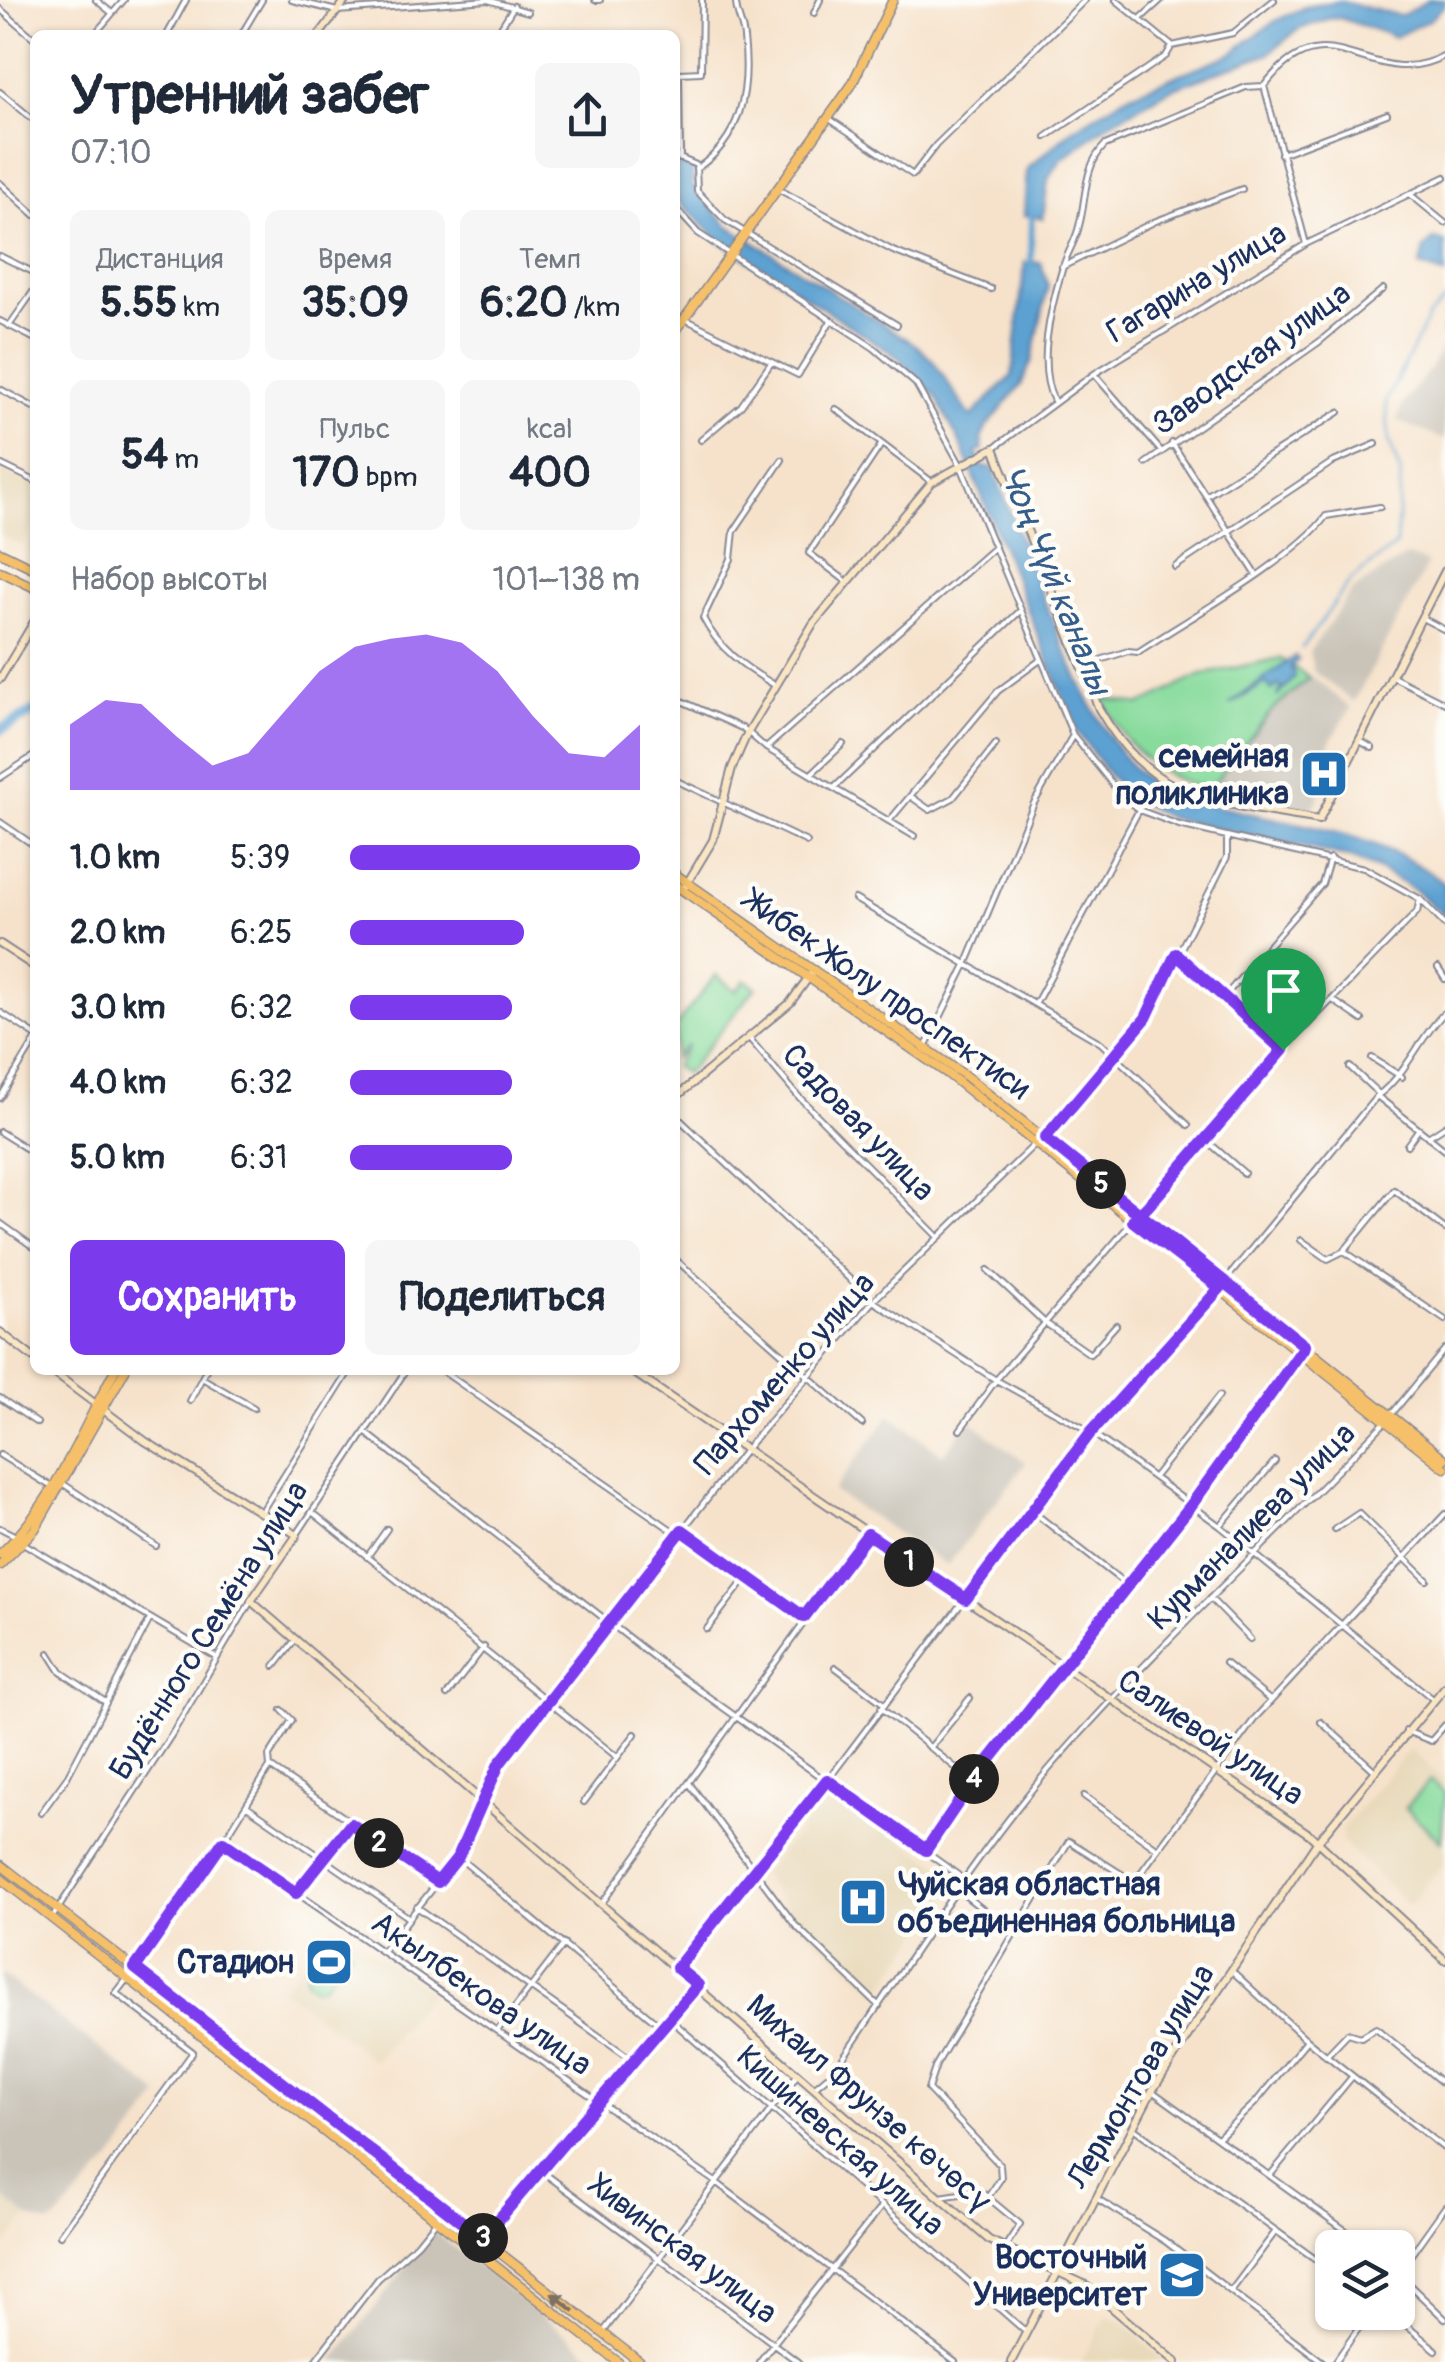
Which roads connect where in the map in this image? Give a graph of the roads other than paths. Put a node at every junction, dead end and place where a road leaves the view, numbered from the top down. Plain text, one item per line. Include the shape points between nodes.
1 (96, 0) edge
2 (124, 0) edge
3 (186, 0) edge
4 (262, 0) edge
5 (292, 0) edge
6 (346, 0) edge
7 (702, 0) edge
8 (736, 0) edge
9 (820, 0) edge
10 (893, 0) edge
11 (1085, 0) edge
12 (1116, 0) edge
13 (1161, 0) edge
14 (1274, 0) edge
15 (514, 5) junction
16 (0, 9) edge
17 (338, 10) junction
18 (528, 12) dead end
19 (112, 13) junction
20 (814, 13) dead end
21 (1140, 19) junction
22 (98, 30) edge
23 (171, 30) edge
24 (243, 30) edge
25 (323, 30) edge
26 (499, 30) edge
27 (30, 35) edge
28 (1317, 40) dead end
29 (1328, 42) dead end
30 (1172, 46) junction
31 (1445, 54) edge
32 (680, 73) edge
33 (1264, 86) junction
34 (0, 92) edge
35 (1386, 114) dead end
36 (29, 116) edge
37 (829, 118) junction
38 (1046, 137) dead end
39 (1282, 154) junction
40 (680, 159) edge
41 (696, 169) junction
42 (1445, 177) edge
43 (0, 183) edge
44 (778, 189) junction
45 (1242, 189) dead end
46 (1411, 195) junction
47 (30, 210) edge
48 (680, 212) edge
49 (1445, 223) edge
50 (747, 233) junction
51 (1306, 244) junction
52 (730, 255) junction
53 (0, 256) edge
54 (1062, 267) junction
55 (30, 271) edge
56 (991, 289) dead end
57 (1383, 289) dead end
58 (30, 296) edge
59 (685, 319) junction
60 (0, 321) edge
61 (831, 321) junction
62 (897, 325) dead end
63 (9, 326) junction
64 (680, 326) edge
65 (30, 336) edge
66 (771, 364) junction
67 (1094, 374) junction
68 (0, 389) edge
69 (1054, 402) junction
70 (30, 405) edge
71 (836, 409) dead end
72 (1339, 412) dead end
73 (701, 440) dead end
74 (1171, 443) junction
75 (880, 444) junction
76 (1376, 444) dead end
77 (991, 450) junction
78 (1161, 451) junction
79 (782, 460) dead end
80 (962, 463) junction
81 (1146, 463) dead end
82 (0, 464) edge
83 (30, 479) edge
84 (932, 482) junction
85 (1206, 496) junction
86 (1380, 506) dead end
87 (1229, 531) junction
88 (994, 547) junction
89 (0, 552) edge
90 (30, 565) edge
91 (1175, 568) dead end
92 (0, 571) edge
93 (1445, 571) edge
94 (1256, 574) junction
95 (30, 575) edge
96 (846, 581) junction
97 (25, 584) junction
98 (30, 586) edge
99 (1020, 611) junction
100 (1422, 618) junction
101 (30, 628) edge
102 (1445, 630) edge
103 (1039, 662) junction
104 (1082, 666) junction
105 (1393, 677) junction
106 (0, 678) edge
107 (773, 684) junction
108 (680, 701) edge
109 (1445, 703) edge
110 (746, 734) junction
111 (1073, 735) junction
112 (1360, 741) junction
113 (843, 744) dead end
114 (996, 744) dead end
115 (766, 748) junction
116 (1372, 748) dead end
117 (30, 757) edge
118 (811, 774) junction
119 (0, 778) edge
120 (680, 782) edge
121 (834, 788) junction
122 (909, 796) junction
123 (723, 800) junction
124 (1139, 810) junction
125 (890, 820) junction
126 (0, 822) edge
127 (914, 836) dead end
128 (1227, 837) junction
129 (806, 842) dead end
130 (30, 843) edge
131 (1330, 858) junction
132 (682, 886) edge
133 (855, 899) dead end
134 (1420, 899) junction
135 (1445, 925) edge
136 (0, 944) edge
137 (1176, 954) junction
138 (30, 965) edge
139 (966, 966) junction
140 (1438, 968) dead end
141 (812, 974) junction
142 (1445, 979) edge
143 (1225, 996) junction
144 (1334, 1001) junction
145 (1036, 1003) junction
146 (0, 1012) edge
147 (1445, 1012) edge
148 (1362, 1020) dead end
149 (30, 1034) edge
150 (748, 1038) junction
151 (30, 1047) edge
152 (924, 1050) junction
153 (1283, 1050) junction
154 (1114, 1056) junction
155 (1372, 1058) dead end
156 (1350, 1067) dead end
157 (1402, 1077) junction
158 (680, 1094) edge
159 (1378, 1095) junction
160 (0, 1098) edge
161 (680, 1120) edge
162 (1188, 1125) dead end
163 (1445, 1126) edge
164 (1418, 1130) junction
165 (0, 1132) edge
166 (1428, 1136) junction
167 (1205, 1139) junction
168 (1040, 1140) junction
169 (1407, 1145) dead end
170 (1445, 1150) edge
171 (30, 1151) edge
172 (1244, 1173) dead end
173 (1137, 1218) junction
174 (0, 1222) edge
175 (1445, 1229) edge
176 (937, 1236) junction
177 (1301, 1240) dead end
178 (30, 1244) edge
179 (1344, 1252) junction
180 (680, 1263) edge
181 (988, 1270) dead end
182 (1222, 1285) junction
183 (873, 1300) junction
184 (1445, 1320) edge
185 (1044, 1322) junction
186 (1116, 1325) dead end
187 (0, 1332) edge
188 (1445, 1349) edge
189 (1303, 1350) junction
190 (30, 1355) edge
191 (1437, 1359) junction
192 (1445, 1362) edge
193 (56, 1375) edge
194 (113, 1375) edge
195 (122, 1375) edge
196 (204, 1375) edge
197 (347, 1375) edge
198 (403, 1375) edge
199 (448, 1375) edge
200 (637, 1375) edge
201 (807, 1376) junction
202 (202, 1378) junction
203 (996, 1380) junction
204 (1220, 1396) dead end
205 (0, 1398) edge
206 (190, 1402) dead end
207 (254, 1408) dead end
208 (100, 1409) junction
209 (1388, 1418) junction
210 (37, 1422) dead end
211 (862, 1424) dead end
212 (960, 1430) dead end
213 (365, 1432) junction
214 (1091, 1432) junction
215 (746, 1448) junction
216 (0, 1456) edge
217 (1445, 1458) edge
218 (1275, 1460) dead end
219 (1445, 1468) edge
220 (1154, 1477) junction
221 (62, 1483) junction
222 (52, 1487) junction
223 (1192, 1504) junction
224 (262, 1511) junction
225 (1032, 1511) junction
226 (312, 1512) junction
227 (1445, 1514) edge
228 (1220, 1526) junction
229 (0, 1528) edge
230 (388, 1529) dead end
231 (1334, 1529) dead end
232 (680, 1532) junction
233 (297, 1534) junction
234 (868, 1534) junction
235 (20, 1540) junction
236 (156, 1546) dead end
237 (0, 1554) edge
238 (1257, 1555) junction
239 (366, 1557) junction
240 (1403, 1557) junction
241 (0, 1565) edge
242 (746, 1578) junction
243 (1428, 1580) dead end
244 (1127, 1586) junction
245 (1210, 1598) junction
246 (966, 1599) junction
247 (251, 1600) junction
248 (804, 1617) junction
249 (150, 1620) junction
250 (609, 1621) junction
251 (1345, 1624) junction
252 (707, 1628) dead end
253 (296, 1639) junction
254 (1250, 1639) dead end
255 (484, 1647) junction
256 (50, 1652) dead end
257 (216, 1657) junction
258 (1224, 1663) dead end
259 (1063, 1665) junction
260 (275, 1666) dead end
261 (835, 1667) dead end
262 (1444, 1690) edge
263 (447, 1695) dead end
264 (970, 1698) dead end
265 (550, 1699) junction
266 (1112, 1699) junction
267 (1434, 1699) junction
268 (1271, 1701) junction
269 (105, 1702) junction
270 (882, 1706) junction
271 (282, 1710) dead end
272 (733, 1716) junction
273 (1322, 1722) dead end
274 (1445, 1725) edge
275 (1406, 1731) junction
276 (636, 1734) dead end
277 (930, 1748) junction
278 (617, 1757) junction
279 (270, 1767) junction
280 (1216, 1770) junction
281 (1373, 1770) junction
282 (827, 1780) junction
283 (972, 1782) junction
284 (689, 1783) junction
285 (1084, 1796) dead end
286 (486, 1802) junction
287 (584, 1802) dead end
288 (246, 1806) junction
289 (41, 1813) dead end
290 (351, 1824) junction
291 (1318, 1841) junction
292 (223, 1842) junction
293 (926, 1850) junction
294 (1158, 1850) junction
295 (458, 1857) junction
296 (322, 1858) junction
297 (0, 1864) edge
298 (752, 1872) junction
299 (0, 1878) edge
300 (438, 1882) junction
301 (959, 1886) junction
302 (296, 1893) junction
303 (602, 1903) junction
304 (417, 1906) junction
305 (58, 1909) junction
306 (408, 1917) junction
307 (52, 1918) junction
308 (1013, 1934) junction
309 (564, 1944) junction
310 (383, 1952) junction
311 (1445, 1960) edge
312 (135, 1968) junction
313 (677, 1968) junction
314 (1232, 1971) junction
315 (128, 1977) junction
316 (698, 1985) junction
317 (531, 1986) junction
318 (878, 2006) junction
319 (670, 2018) junction
320 (662, 2028) junction
321 (496, 2032) junction
322 (204, 2036) junction
323 (1306, 2040) junction
324 (193, 2052) junction
325 (1326, 2056) junction
326 (634, 2061) junction
327 (799, 2072) junction
328 (1352, 2077) junction
329 (1445, 2085) edge
330 (816, 2086) junction
331 (1152, 2091) junction
332 (1130, 2099) dead end
333 (600, 2101) junction
334 (773, 2108) junction
335 (1143, 2108) junction
336 (1133, 2128) junction
337 (1221, 2135) junction
338 (363, 2145) junction
339 (1445, 2149) edge
340 (355, 2155) junction
341 (540, 2170) junction
342 (1273, 2172) junction
343 (717, 2183) junction
344 (936, 2196) junction
345 (988, 2197) junction
346 (1096, 2198) junction
347 (881, 2207) junction
348 (1445, 2207) edge
349 (446, 2209) junction
350 (437, 2220) junction
351 (1347, 2230) edge
352 (1276, 2231) junction
353 (60, 2235) dead end
354 (483, 2238) junction
355 (1415, 2248) edge
356 (1004, 2249) junction
357 (660, 2257) junction
358 (1315, 2259) edge
359 (514, 2263) junction
360 (832, 2269) junction
361 (1059, 2270) junction
362 (506, 2274) junction
363 (532, 2277) junction
364 (524, 2288) junction
365 (1415, 2288) edge
366 (1231, 2291) junction
367 (1445, 2319) edge
368 (1358, 2330) edge
369 (1412, 2330) edge
370 (1028, 2332) junction
371 (602, 2333) junction
372 (594, 2344) junction
373 (773, 2344) junction
374 (1436, 2350) dead end
375 (314, 2362) edge
376 (618, 2362) edge
377 (640, 2362) edge
378 (759, 2362) edge
379 (798, 2362) edge
380 (955, 2362) edge
381 (1012, 2362) edge
382 (1176, 2362) edge
383 (1323, 2362) edge
384 (1336, 2362) edge

1 - 19 street
2 - 19 street
3 - 23 street
4 - 24 street
5 - 17 street
6 - 17 main road
7 - 32 street via 702,72
8 - 41 street via 744,35 739,117 720,153
9 - 20 street
10 - 37 main road
11 - 37 street via 912,176
12 - 21 street
13 - 21 street
14 - 30 street via 1236,32
15 - 17 street via 488,0
15 - 18 street
15 - 26 street
16 - 27 street
17 - 25 main road
19 - 22 street
21 - 30 street
28 - 33 street via 1284,59
29 - 31 street via 1396,64 1420,65
30 - 38 street
33 - 39 street
33 - 54 street via 1246,87 1105,145 1093,157 1079,228
34 - 36 street
35 - 39 street
37 - 44 main road
39 - 51 street
40 - 41 street
41 - 50 street via 697,190 709,207
42 - 46 street, Гагарина улица
43 - 47 street
44 - 50 main road
44 - 56 street via 893,251
45 - 54 street
46 - 49 street
46 - 51 street, Гагарина улица
48 - 52 street
50 - 52 main road
50 - 62 street
51 - 67 street, Гагарина улица
52 - 59 main road
52 - 61 street
53 - 55 street
54 - 69 street via 1046,385
57 - 74 street, Заводская улица via 1320,342
58 - 63 street
59 - 64 main road
59 - 66 street
60 - 63 street
61 - 66 street via 798,375
61 - 80 street via 916,384
63 - 65 street
66 - 73 street via 740,406
67 - 69 street, Гагарина улица
67 - 78 street
68 - 70 street
69 - 77 street, Гагарина улица
71 - 75 street
72 - 85 street
74 - 78 street, Заводская улица
74 - 85 street
75 - 84 street
75 - 96 street via 809,553
76 - 87 street via 1331,463
77 - 80 main road
77 - 104 main road
78 - 81 street, Заводская улица
79 - 107 street via 734,531 731,560 703,618 714,640
80 - 84 main road
80 - 88 street
82 - 83 street
84 - 96 main road
85 - 87 street
86 - 94 street via 1326,516
87 - 91 street
87 - 94 street
88 - 99 street
88 - 115 street
89 - 90 main road
92 - 97 main road
93 - 100 main road
94 - 104 street via 1138,652
95 - 97 main road
96 - 107 main road
97 - 98 main road
99 - 103 street
99 - 121 street
100 - 102 street
100 - 105 main road
101 - 106 main road
103 - 111 street
103 - 122 street via 998,691
104 - 112 main road via 1130,756 1170,786 1228,804 1319,820
105 - 109 street
105 - 112 main road
107 - 110 main road
108 - 110 street
110 - 115 street
110 - 123 main road
111 - 124 street
111 - 139 street via 1034,803
112 - 116 street
113 - 118 street
114 - 122 street via 953,798 930,810
115 - 118 street
117 - 119 street
118 - 121 street
120 - 123 street
121 - 125 street
122 - 125 street
123 - 129 street
123 - 132 main road via 714,840
124 - 128 street
124 - 145 street
125 - 127 street
126 - 130 street
128 - 131 street
128 - 137 street, Пархоменко улица via 1227,857
131 - 134 street
131 - 143 street via 1322,884
132 - 141 main road, Жибек Жолу проспектиси
133 - 139 street
134 - 135 street
134 - 144 street via 1417,912
136 - 138 main road
137 - 143 street
137 - 154 street, Пархоменко улица via 1146,1018
139 - 145 street
139 - 152 street
140 - 142 street
141 - 150 main road
141 - 152 main road, Жибек Жолу проспектиси
143 - 153 street
144 - 148 street
144 - 153 street
145 - 154 street
146 - 149 street
147 - 157 street via 1424,1034
150 - 158 main road
150 - 176 street, Садовая улица
151 - 160 street
152 - 168 main road, Жибек Жолу проспектиси
153 - 167 street
154 - 162 street
154 - 168 street, Пархоменко улица
155 - 157 street
156 - 159 street
157 - 159 street
159 - 164 street
159 - 182 street
161 - 183 street
163 - 166 street
164 - 166 street
164 - 169 street
165 - 171 street
166 - 170 street
167 - 172 street
167 - 173 street
168 - 173 main road, Жибек Жолу проспектиси
168 - 176 street, Пархоменко улица
173 - 182 main road, Жибек Жолу проспектиси
173 - 185 street
174 - 178 street
175 - 179 street via 1394,1190
176 - 183 street, Пархоменко улица
177 - 179 street via 1328,1259
179 - 184 street
180 - 201 street
181 - 185 street
182 - 189 main road, Жибек Жолу проспектиси
182 - 214 street
183 - 201 street, Пархоменко улица
183 - 203 street
185 - 186 street via 1090,1354
185 - 203 street
187 - 190 main road
188 - 191 street, Курманалиева улица
189 - 209 main road, Жибек Жолу проспектиси
189 - 223 street
191 - 192 street
191 - 209 street, Курманалиева улица
193 - 208 main road
194 - 208 main road
195 - 208 main road
196 - 202 street
197 - 224 street, Будённого Семёна улица
198 - 213 street, Будённого Семёна улица
199 - 232 street
200 - 215 main road, Салиевой улица
201 - 211 street
201 - 215 street, Пархоменко улица
202 - 206 street
202 - 207 street
203 - 212 street
203 - 214 street
204 - 220 street
205 - 210 street
208 - 221 main road
208 - 222 main road
208 - 224 main road
209 - 217 main road, Жибек Жолу проспектиси
209 - 219 main road, Жибек Жолу проспектиси
209 - 238 street, Курманалиева улица
213 - 226 street, Будённого Семёна улица
213 - 250 street
214 - 220 street
214 - 225 street
215 - 232 street, Пархоменко улица
215 - 234 main road, Салиевой улица
216 - 222 street
218 - 228 street
220 - 223 street
221 - 235 main road
221 - 236 street
222 - 235 main road
223 - 228 street
223 - 244 street
224 - 233 main road
225 - 244 street
225 - 246 street
226 - 233 street, Будённого Семёна улица
226 - 239 street
227 - 240 street
228 - 238 street
229 - 235 street
230 - 239 street
231 - 240 street via 1357,1512
232 - 242 street
232 - 250 street, Пархоменко улица
233 - 247 main road, Будённого Семёна улица
234 - 246 main road, Салиевой улица
234 - 248 street
235 - 237 main road
235 - 241 main road
235 - 249 street
238 - 245 street, Курманалиева улица
238 - 251 street
239 - 255 street
240 - 243 street
240 - 251 street
242 - 248 street
242 - 252 street
244 - 259 street
245 - 254 street
245 - 266 street, Курманалиева улица
246 - 259 main road, Салиевой улица
246 - 270 street
247 - 253 main road, Михаил Фрунзе көчөсү
247 - 257 street, Будённого Семёна улица
248 - 272 street
249 - 257 street
249 - 269 street
250 - 265 street, Пархоменко улица
250 - 272 street
251 - 267 street
251 - 268 street
253 - 260 street
253 - 286 main road, Михаил Фрунзе көчөсү
255 - 263 street
255 - 265 street
256 - 269 street via 61,1672
257 - 305 street, Будённого Семёна улица
258 - 268 street
259 - 266 main road, Салиевой улица
259 - 283 street
261 - 270 street
262 - 267 main road, Лермонтова улица
264 - 277 street
265 - 278 street
265 - 286 street, Пархоменко улица via 492,1775
266 - 280 main road, Салиевой улица
266 - 301 street, Курманалиева улица
267 - 275 main road, Лермонтова улица
268 - 280 street
269 - 289 street
270 - 277 street
270 - 282 street
271 - 279 street via 292,1720
272 - 282 street
272 - 284 street
273 - 281 street
274 - 275 street via 1431,1741
275 - 281 main road, Лермонтова улица
276 - 278 street
277 - 283 street
278 - 287 street
279 - 288 street
279 - 290 street
280 - 291 main road, Салиевой улица
280 - 294 street
281 - 291 main road, Лермонтова улица
282 - 293 street
282 - 298 street
283 - 293 street
284 - 298 street
284 - 303 street
285 - 294 street
286 - 295 street, Пархоменко улица
286 - 303 main road, Михаил Фрунзе көчөсү
288 - 292 street
288 - 296 street
290 - 296 street
290 - 300 street
291 - 311 main road, Салиевой улица
291 - 314 main road, Лермонтова улица
292 - 302 street, Акылбекова улица
292 - 312 street
293 - 301 street via 958,1874
294 - 308 street via 1134,1882 1070,1840
295 - 300 street, Пархоменко улица
295 - 309 street
296 - 302 street
296 - 306 street
297 - 305 main road
298 - 313 street
298 - 318 street
299 - 307 main road
300 - 304 street, Пархоменко улица
301 - 308 street
301 - 318 street, Курманалиева улица
302 - 310 street, Акылбекова улица
303 - 313 main road, Михаил Фрунзе көчөсү
304 - 306 street, Пархоменко улица
304 - 317 street
305 - 307 street, Будённого Семёна улица
305 - 312 main road
306 - 310 street, Пархоменко улица
307 - 315 main road
308 - 345 street via 936,2064 928,2089 1000,2165 1001,2178
309 - 317 street
309 - 320 street
310 - 321 street, Акылбекова улица
312 - 315 street
312 - 338 main road
313 - 316 main road, Михаил Фрунзе көчөсү
314 - 323 street
314 - 331 main road, Лермонтова улица
315 - 322 main road
315 - 324 street via 116,1993
316 - 319 street
316 - 327 main road, Михаил Фрунзе көчөсү
317 - 321 street
317 - 326 street
318 - 330 street, Курманалиева улица via 834,2071
319 - 320 street
319 - 334 street, Кишиневская улица
320 - 326 street
321 - 333 street, Акылбекова улица
322 - 324 street
322 - 340 main road
323 - 325 street
323 - 337 street
324 - 353 street
325 - 328 street
325 - 329 street via 1348,2033 1361,2037 1376,2028
326 - 333 street
327 - 330 main road, Михаил Фрунзе көчөсү
327 - 334 street
328 - 339 street
328 - 342 street
330 - 344 main road, Михаил Фрунзе көчөсү
331 - 335 main road, Лермонтова улица
331 - 337 street
332 - 335 street
333 - 341 street
333 - 343 street, Акылбекова улица
334 - 343 street
334 - 347 street, Кишиневская улица
335 - 336 main road, Лермонтова улица
336 - 346 main road, Лермонтова улица
336 - 352 street
337 - 342 street
338 - 340 main road
338 - 349 main road
340 - 350 main road
341 - 354 street
341 - 357 street, Хивинская улица
342 - 351 street
343 - 357 street
343 - 360 street, Акылбекова улица
344 - 345 street via 980,2191
344 - 356 main road, Михаил Фрунзе көчөсү
345 - 356 street via 1020,2224
346 - 361 main road, Лермонтова улица
346 - 366 street
347 - 360 street
347 - 370 street, Кишиневская улица
348 - 355 street
349 - 350 street
349 - 354 main road
350 - 362 main road
350 - 375 street via 378,2280
352 - 358 street
352 - 366 street
354 - 359 main road
356 - 361 main road, Михаил Фрунзе көчөсү
357 - 371 street
357 - 373 street, Хивинская улица
359 - 362 main road
359 - 363 main road
360 - 373 street
360 - 380 street, Акылбекова улица
361 - 370 main road, Лермонтова улица
361 - 382 main road, Михаил Фрунзе көчөсү via 1111,2302
362 - 364 main road
363 - 364 main road
371 -> 363 main road
364 - 372 main road
365 - 367 street
366 - 383 street
368 - 384 street
369 - 374 street
370 - 381 main road, Лермонтова улица
371 - 372 main road
371 - 377 main road
372 - 376 main road
373 - 378 street
373 - 379 street, Хивинская улица

